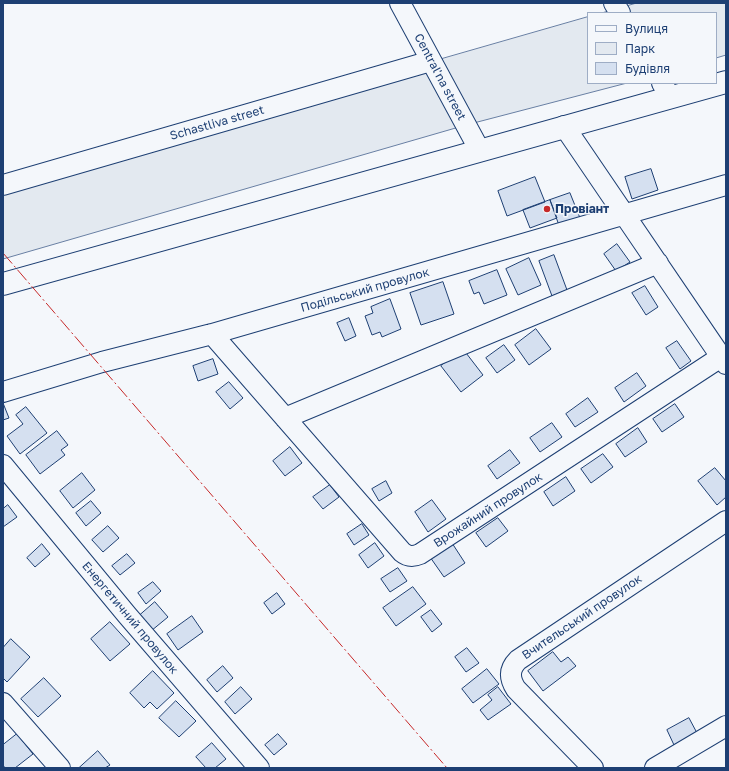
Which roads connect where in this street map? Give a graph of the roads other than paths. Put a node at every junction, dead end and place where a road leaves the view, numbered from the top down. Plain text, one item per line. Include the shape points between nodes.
1 (400, 3) edge
2 (614, 3) edge
3 (619, 12) edge
4 (430, 62) junction
5 (711, 84) edge
6 (666, 90) edge
7 (564, 126) junction
8 (480, 151) junction
9 (3, 185) edge
10 (726, 185) edge
11 (625, 214) junction
12 (658, 263) junction
13 (3, 284) edge
14 (212, 334) junction
15 (724, 361) edge
16 (3, 392) edge
17 (286, 418) junction
18 (3, 465) edge
19 (726, 521) edge
20 (3, 704) edge
21 (726, 726) edge
22 (60, 768) edge
23 (259, 768) edge
24 (593, 768) edge
25 (655, 768) edge

1 - 4 street, Central'na street
2 - 3 street
4 - 8 street, Central'na street
4 - 9 street, Schastliva street
5 - 6 highway
6 - 7 highway
7 - 8 highway
7 - 11 street
8 - 13 highway
10 - 11 street, Подільський провулок
11 - 12 street
11 - 14 street, Подільський провулок
12 - 15 street
12 - 17 street
14 - 16 street, Подільський провулок via 102,362
14 - 17 street, Врожайний провулок
15 - 17 street, Врожайний провулок via 416,556 402,552
18 - 23 street, Енергетичний провулок via 137,627
19 - 24 street, Вчительський провулок via 514,664 510,675 516,689
20 - 22 street
21 - 25 street

